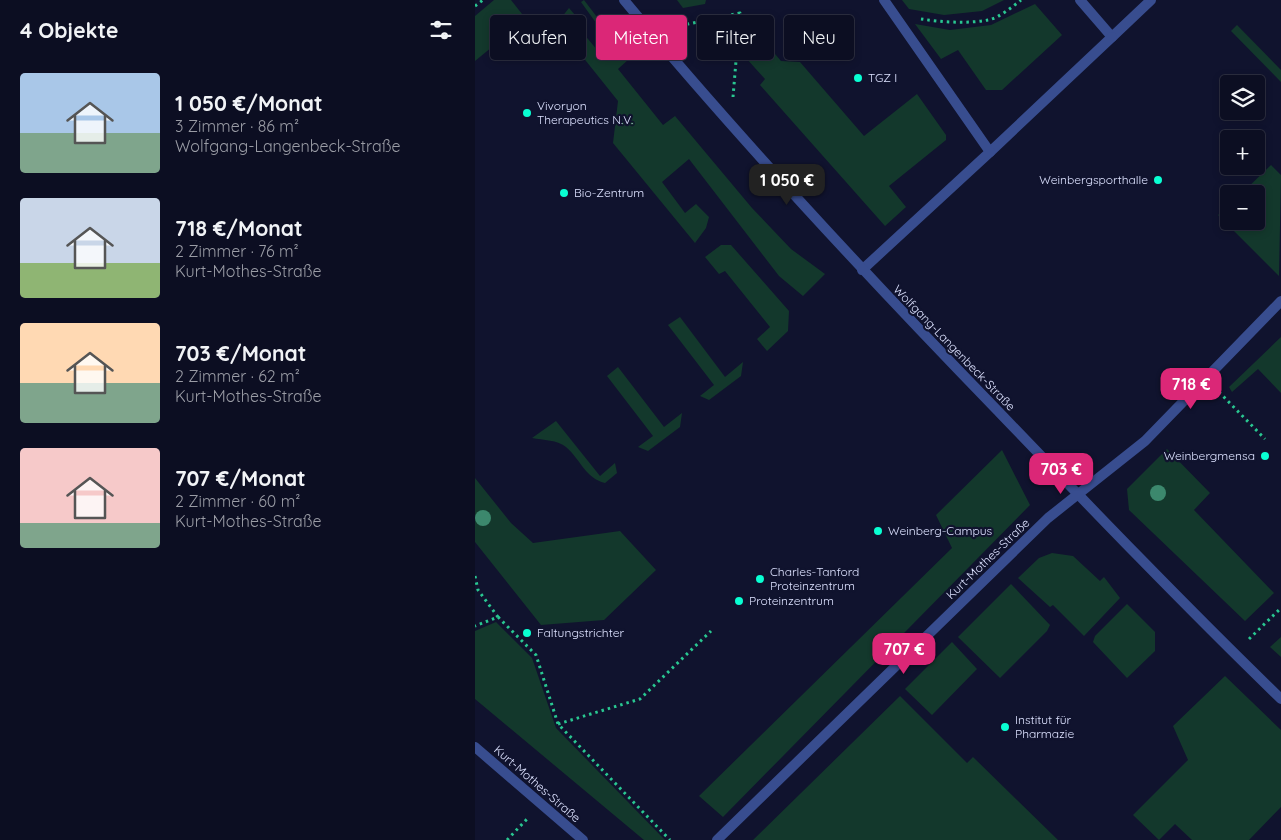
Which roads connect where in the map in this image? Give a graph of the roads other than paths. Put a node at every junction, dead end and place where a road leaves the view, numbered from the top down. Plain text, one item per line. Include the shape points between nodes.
1 (624, 0) edge
2 (884, 0) edge
3 (1080, 0) edge
4 (1151, 0) edge
5 (1111, 37) junction
6 (990, 152) junction
7 (862, 270) junction
8 (1281, 301) edge
9 (1078, 495) junction
10 (1281, 699) edge
11 (475, 747) edge
12 (583, 840) edge
13 (717, 840) edge

1 - 7 street, Wolfgang-Langenbeck-Straße via 730,126
2 - 6 street
3 - 5 street
4 - 5 street
5 - 6 street
6 - 7 street
7 - 9 street, Wolfgang-Langenbeck-Straße
8 - 9 street, Kurt-Mothes-Straße via 1145,441
9 - 10 street, Wolfgang-Langenbeck-Straße
9 - 13 street, Kurt-Mothes-Straße via 1048,518
11 - 12 street, Kurt-Mothes-Straße

